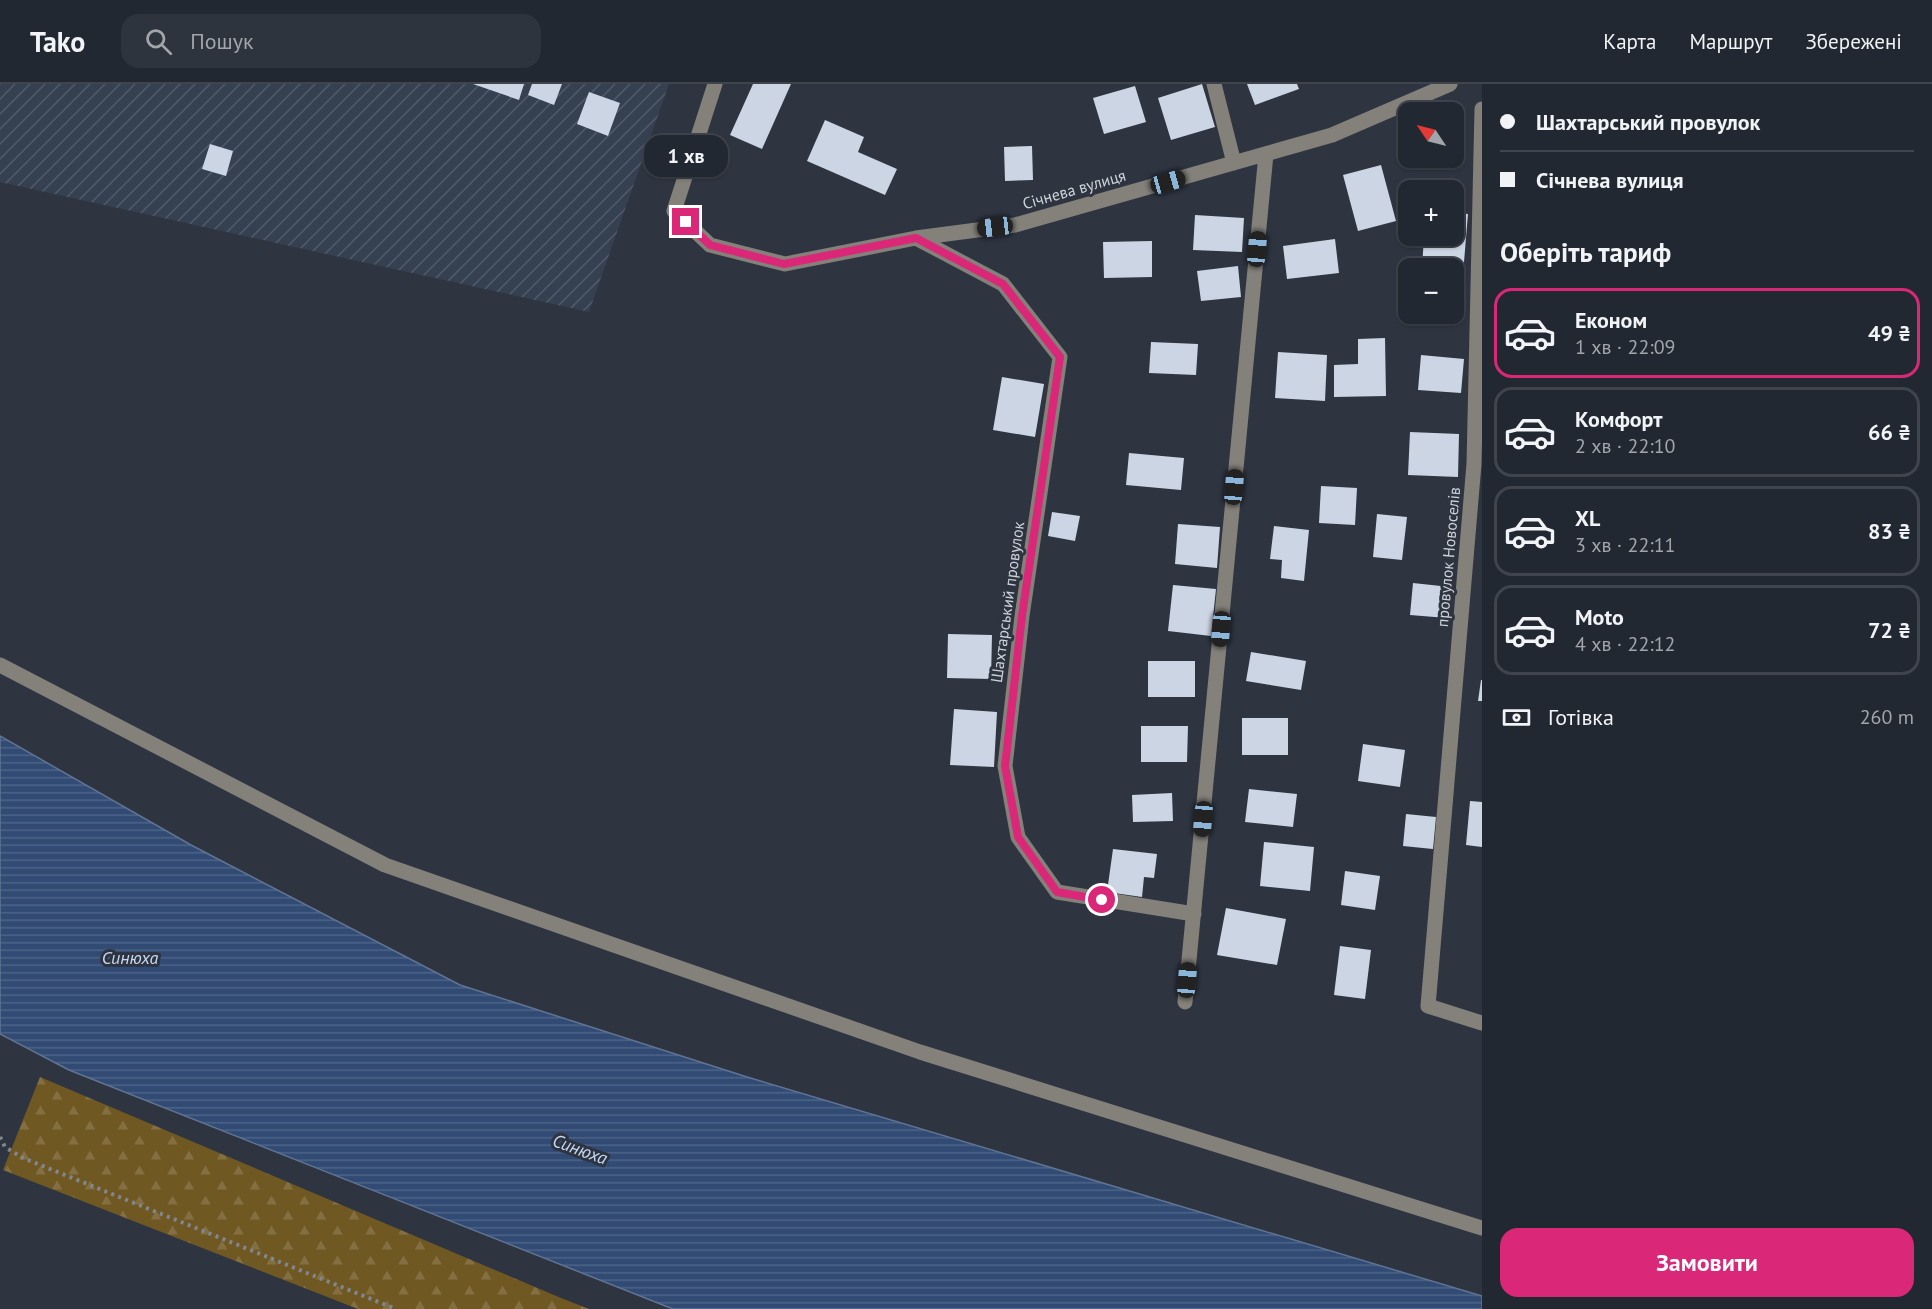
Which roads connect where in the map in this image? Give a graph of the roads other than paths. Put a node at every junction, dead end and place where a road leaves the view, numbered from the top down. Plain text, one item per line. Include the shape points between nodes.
1 (715, 84) edge
2 (1214, 84) edge
3 (1450, 84) edge
4 (1482, 109) edge
5 (1266, 154) junction
6 (1234, 163) junction
7 (916, 238) junction
8 (0, 665) edge
9 (1194, 914) junction
10 (1185, 1002) dead end
11 (1482, 1023) edge
12 (1482, 1228) edge

1 - 7 street, Січнева вулиця via 674,211 710,245 784,264
2 - 6 street
3 - 5 street, Січнева вулиця via 1332,135
4 - 11 street, провулок Новоселів via 1474,464 1428,1006
5 - 6 street, Січнева вулиця
5 - 9 street
6 - 7 street, Січнева вулиця via 1015,225
7 - 9 street, Шахтарський провулок via 1003,284 1060,357 1022,616 1005,766 1018,837 1057,892
8 - 12 street via 385,865 920,1052
9 - 10 street

